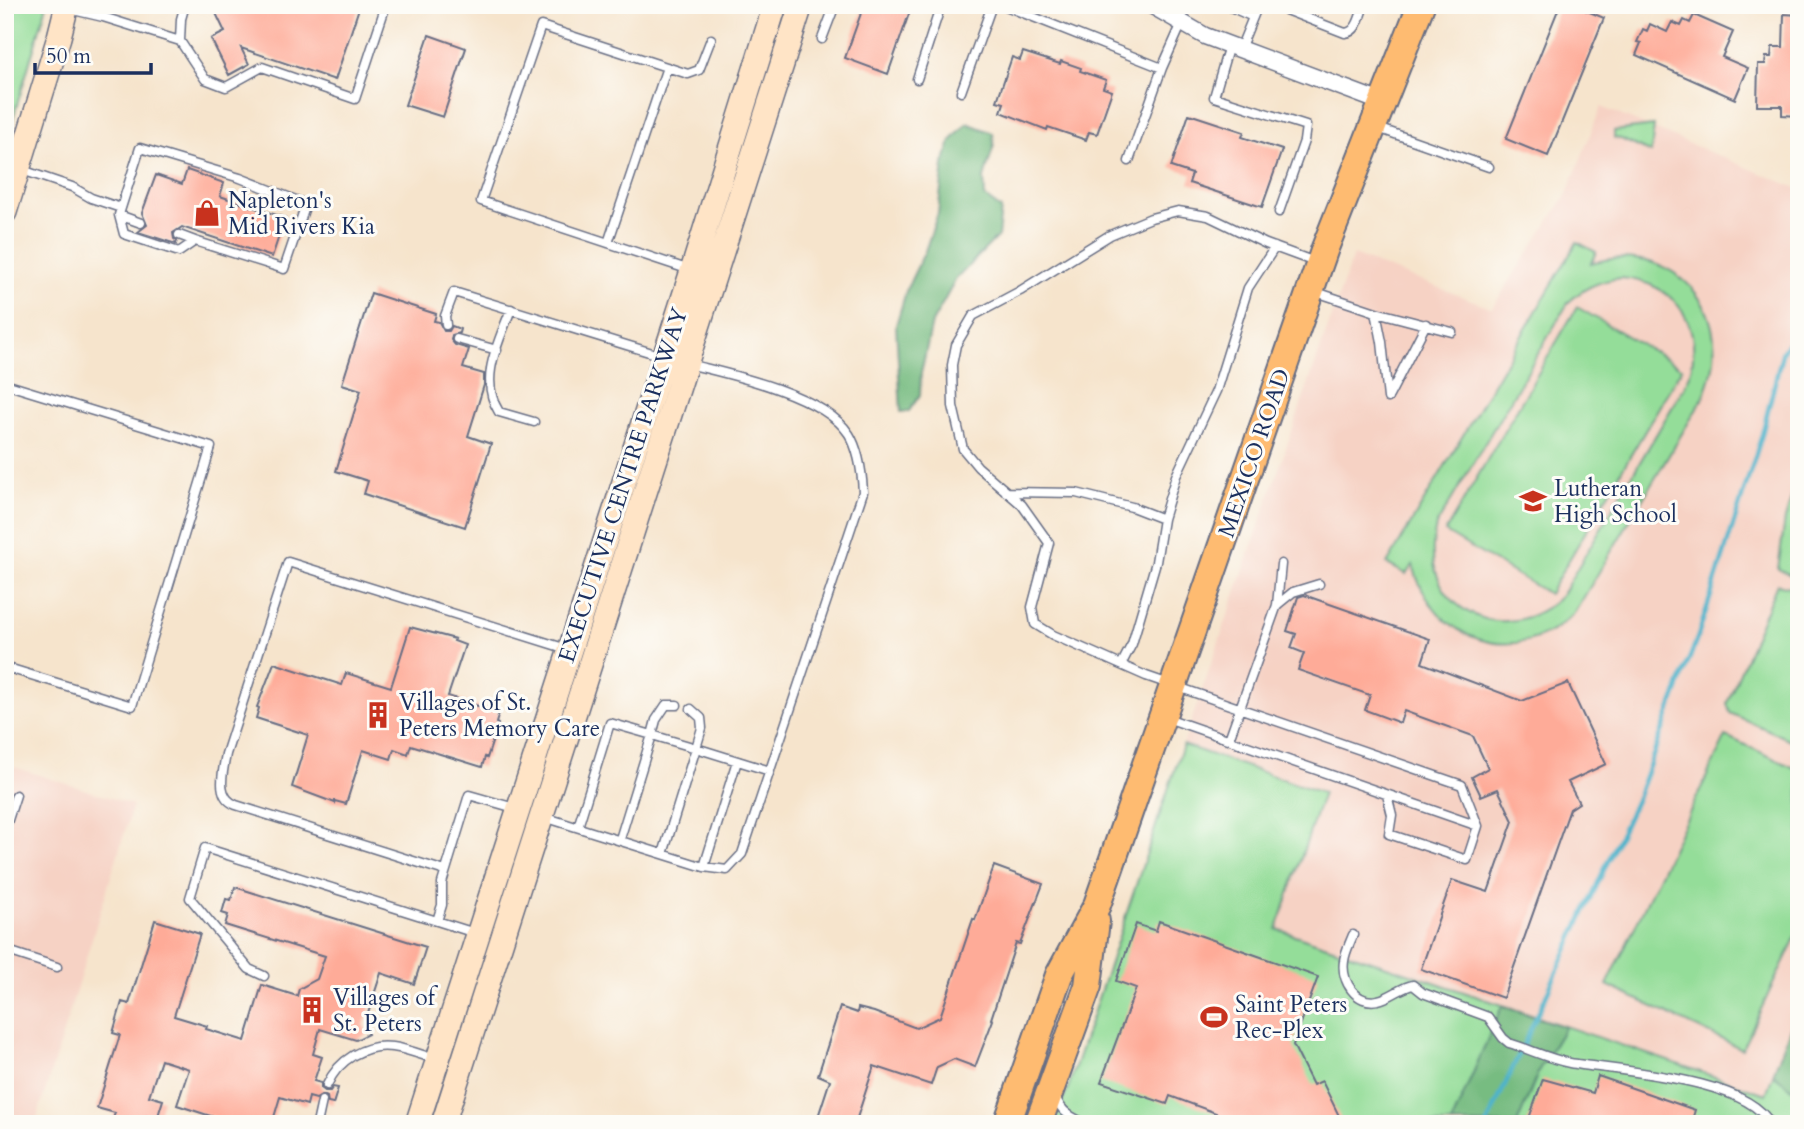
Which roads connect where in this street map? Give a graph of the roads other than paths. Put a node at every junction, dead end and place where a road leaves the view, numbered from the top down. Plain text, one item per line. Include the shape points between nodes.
1 (185, 5) edge
2 (386, 5) edge
3 (775, 5) edge
4 (801, 5) edge
5 (835, 5) edge
6 (941, 5) edge
7 (992, 5) edge
8 (1003, 5) edge
9 (1151, 5) edge
10 (1226, 5) edge
11 (1258, 5) edge
12 (1273, 5) edge
13 (1364, 5) edge
14 (1421, 5) edge
15 (66, 7) edge
16 (1253, 17) junction
17 (1182, 23) junction
18 (711, 39) dead end
19 (822, 40) dead end
20 (180, 41) junction
21 (1235, 47) junction
22 (667, 67) junction
23 (1161, 68) junction
24 (917, 79) dead end
25 (961, 92) dead end
26 (1376, 114) junction
27 (1129, 161) dead end
28 (1489, 167) dead end
29 (19, 169) junction
30 (120, 211) junction
31 (5, 212) edge
32 (1279, 212) dead end
33 (141, 222) dead end
34 (179, 236) dead end
35 (195, 241) junction
36 (608, 243) junction
37 (1275, 247) junction
38 (1319, 264) junction
39 (692, 271) junction
40 (1310, 290) junction
41 (511, 309) junction
42 (1376, 312) junction
43 (1426, 324) junction
44 (446, 325) dead end
45 (1452, 332) dead end
46 (457, 339) dead end
47 (496, 350) junction
48 (664, 357) junction
49 (687, 363) junction
50 (5, 384) edge
51 (534, 422) dead end
52 (1006, 492) junction
53 (1163, 519) junction
54 (1282, 564) dead end
55 (1320, 584) dead end
56 (1277, 605) junction
57 (570, 650) junction
58 (1121, 665) junction
59 (5, 667) edge
60 (1174, 686) junction
61 (677, 705) dead end
62 (691, 709) dead end
63 (1240, 709) junction
64 (1163, 716) junction
65 (652, 736) junction
66 (1229, 739) junction
67 (696, 748) junction
68 (737, 761) junction
69 (770, 771) junction
70 (16, 795) dead end
71 (1387, 795) junction
72 (518, 809) junction
73 (541, 816) junction
74 (1478, 826) junction
75 (578, 827) junction
76 (5, 829) edge
77 (620, 839) junction
78 (663, 854) junction
79 (704, 867) junction
80 (445, 871) junction
81 (1097, 905) junction
82 (437, 921) junction
83 (478, 934) junction
84 (1353, 935) dead end
85 (5, 950) edge
86 (57, 967) dead end
87 (264, 976) dead end
88 (438, 1059) junction
89 (461, 1067) junction
90 (1052, 1083) junction
91 (327, 1085) dead end
92 (322, 1101) dead end
93 (317, 1124) edge
94 (417, 1124) edge
95 (443, 1124) edge
96 (1007, 1124) edge
97 (1038, 1124) edge
98 (1086, 1124) edge
99 (1770, 1124) edge

1 - 20 lane
2 - 20 lane via 355,99 262,66 226,87 205,79
3 - 39 street, EXECUTIVE CENTRE PARKWAY
4 - 49 street, EXECUTIVE CENTRE PARKWAY
5 - 19 lane
6 - 24 lane
7 - 25 lane
8 - 23 lane
9 - 17 street
10 - 16 lane
11 - 16 lane
12 - 13 lane via 1345,33 1355,29
14 - 26 main road, MEXICO ROAD
15 - 20 lane
15 - 29 street
16 - 21 lane
17 - 21 street
17 - 23 lane
18 - 22 lane via 699,70 688,74
21 - 26 street
21 - 32 lane via 1214,97 1306,126
22 - 36 lane
22 - 36 lane via 541,26 481,201
23 - 27 lane
26 - 28 lane
26 - 38 main road, MEXICO ROAD
29 - 30 lane via 72,187
29 - 31 street
30 - 33 lane
30 - 35 lane via 124,234 179,252
30 - 35 lane via 140,148 240,178 306,204 284,269
34 - 35 lane
36 - 39 lane
37 - 38 lane
37 - 52 lane via 1208,216 1178,211 1110,235 973,316 956,345 956,427 963,449
37 - 53 lane via 1248,288 1216,391 1176,476
38 - 40 main road, MEXICO ROAD
39 - 48 street, EXECUTIVE CENTRE PARKWAY
40 - 42 lane
40 - 60 main road, MEXICO ROAD
41 - 44 lane via 454,292
41 - 47 lane
41 - 48 lane
42 - 43 lane
42 - 43 lane via 1388,398
43 - 45 lane
46 - 47 lane
47 - 51 lane via 489,384 492,401 499,412
48 - 49 lane
48 - 57 street, EXECUTIVE CENTRE PARKWAY
49 - 69 lane via 780,389 813,405 849,434 862,471 863,492
49 - 73 street, EXECUTIVE CENTRE PARKWAY
50 - 59 lane via 211,447 132,706
52 - 53 lane via 1076,493
52 - 58 lane via 1022,505 1049,543 1032,607 1035,624
53 - 58 lane via 1132,644
54 - 56 lane
55 - 56 lane via 1293,592
56 - 63 lane
57 - 72 street, EXECUTIVE CENTRE PARKWAY
57 - 80 lane via 288,562 226,754 223,795 236,805
58 - 60 lane
60 - 63 lane
60 - 64 main road, MEXICO ROAD
61 - 65 lane via 666,705 661,711
62 - 67 lane via 701,718
63 - 66 lane
63 - 74 lane via 1462,785
64 - 66 lane
64 - 81 main road, MEXICO ROAD
65 - 67 lane
65 - 75 lane via 610,723
65 - 77 lane
66 - 71 lane
67 - 68 lane
67 - 78 lane
68 - 69 lane
68 - 79 lane
69 - 79 lane via 742,854 727,870
70 - 76 lane
71 - 74 lane
71 - 74 lane via 1392,815 1389,834 1432,850 1467,860
72 - 73 lane
72 - 80 lane via 469,794
72 - 83 street, EXECUTIVE CENTRE PARKWAY
73 - 75 lane
73 - 89 street, EXECUTIVE CENTRE PARKWAY
75 - 77 lane
77 - 78 lane
78 - 79 lane
80 - 82 lane
81 - 90 main road, MEXICO ROAD via 1088,986
81 - 96 main road, MEXICO ROAD via 1059,975
82 - 83 lane
82 - 87 lane via 205,848 190,898 249,969
83 - 88 street, EXECUTIVE CENTRE PARKWAY
84 - 99 lane via 1345,972 1350,990 1360,998 1379,1000 1413,985 1488,1017 1509,1043 1568,1062 1642,1072 1730,1094 1749,1101
85 - 86 lane
88 - 89 lane
88 - 91 lane via 393,1046 374,1048 348,1056
88 - 94 street, EXECUTIVE CENTRE PARKWAY
89 - 95 street, EXECUTIVE CENTRE PARKWAY
90 - 97 main road, MEXICO ROAD
90 - 98 lane via 1058,1105
92 - 93 lane

